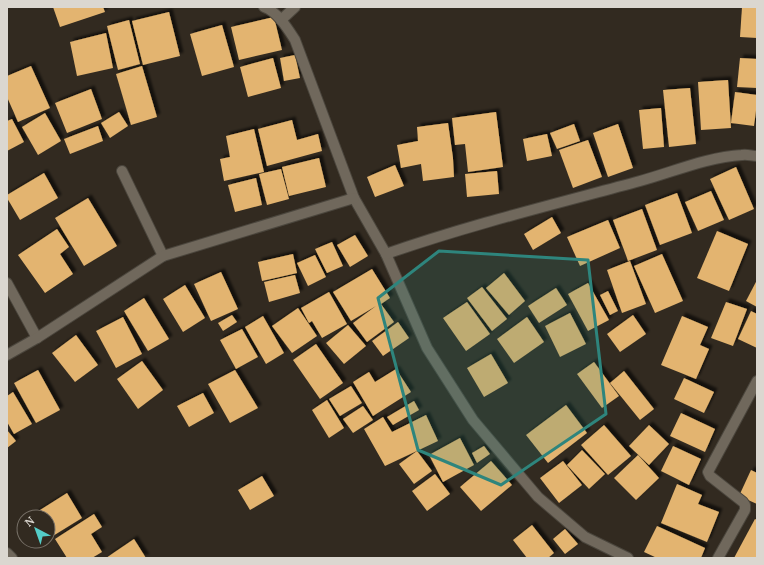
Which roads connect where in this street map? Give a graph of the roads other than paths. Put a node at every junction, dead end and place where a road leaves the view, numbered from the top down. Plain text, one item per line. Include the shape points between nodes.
1 (264, 7) edge
2 (288, 13) edge
3 (757, 156) edge
4 (122, 171) dead end
5 (354, 198) junction
6 (386, 254) junction
7 (163, 256) junction
8 (7, 283) edge
9 (37, 338) junction
10 (7, 355) edge
11 (757, 381) edge
12 (7, 553) edge
13 (12, 558) edge
14 (628, 558) edge
15 (718, 558) edge

1 - 2 street
2 - 5 street via 284,23 295,40
3 - 6 street via 743,154 712,159 648,179 465,228
4 - 7 street
5 - 6 street
5 - 7 street
6 - 14 street via 427,348 473,420 538,497 585,537
7 - 9 street
8 - 9 street
9 - 10 street
11 - 15 street via 708,472 743,502 745,507
12 - 13 street

